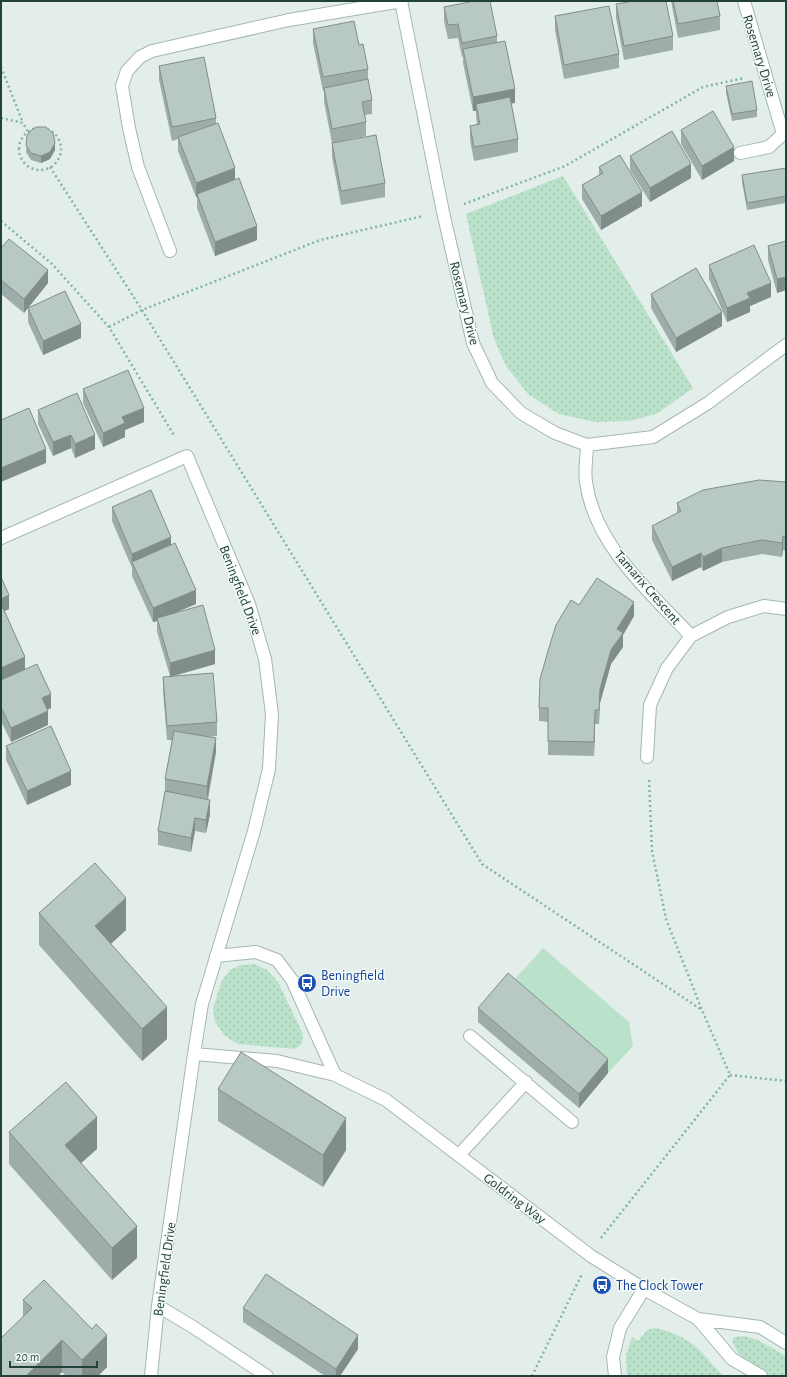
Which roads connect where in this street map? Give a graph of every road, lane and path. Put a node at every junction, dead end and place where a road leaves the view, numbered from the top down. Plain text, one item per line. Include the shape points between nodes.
1 (402, 1) edge
2 (744, 1) edge
3 (1, 67) edge
4 (765, 73) junction
5 (1, 118) edge
6 (23, 123) junction
7 (28, 132) junction
8 (740, 153) dead end
9 (50, 167) junction
10 (443, 212) junction
11 (1, 221) edge
12 (170, 251) dead end
13 (142, 310) junction
14 (109, 327) junction
15 (786, 345) edge
16 (587, 445) junction
17 (187, 456) junction
18 (1, 536) edge
19 (786, 609) edge
20 (691, 636) junction
21 (647, 757) joint
22 (216, 956) junction
23 (702, 1010) junction
24 (470, 1036) dead end
25 (194, 1054) junction
26 (335, 1075) junction
27 (730, 1075) junction
28 (786, 1081) edge
29 (526, 1082) junction
30 (572, 1122) dead end
31 (459, 1156) junction
32 (591, 1256) junction
33 (644, 1289) junction
34 (158, 1306) junction
35 (698, 1319) junction
36 (786, 1343) edge
37 (151, 1376) edge
38 (267, 1376) edge
39 (532, 1376) edge
40 (615, 1376) edge
41 (761, 1376) edge

1 - 10 street, Rosemary Drive
1 - 12 street, Rosemary Drive via 289,20 152,51 140,57 127,71 122,86 138,167
2 - 4 street, Rosemary Drive
3 - 6 path
4 - 8 street, Rosemary Drive via 783,134 769,147
4 - 10 path via 704,87 565,166
5 - 6 path
6 - 7 path
7 - 9 path via 23,137 19,150 24,162 36,169
7 - 9 path via 41,128 48,129 58,138 61,151 59,158
9 - 13 path
10 - 13 path via 320,240
10 - 16 street, Rosemary Drive via 473,343 492,384 521,413 555,434
11 - 14 path via 52,264
13 - 14 path
13 - 23 path via 482,864
14 - 17 path
15 - 16 street, Rosemary Drive via 708,403 653,437
16 - 20 street, Tamarix Crescent via 586,481 597,522 624,564
17 - 18 street
17 - 22 street, Beningfield Drive via 250,604 265,659 272,714 269,770 254,831
19 - 20 street, Tamarix Crescent via 764,606 728,617
20 - 21 street, Tamarix Crescent via 667,668 650,705
21 - 23 path via 652,851 666,919
22 - 25 street, Beningfield Drive via 202,1004
22 - 26 street via 256,952 277,960 292,980
23 - 27 path
24 - 29 street
25 - 26 street, Goldring Way via 278,1061
25 - 34 street, Beningfield Drive
26 - 31 street, Goldring Way via 386,1100
27 - 28 path
27 - 32 path via 603,1235
29 - 30 street
29 - 31 street
31 - 32 street, Goldring Way
32 - 33 street, Goldring Way
32 - 39 path
33 - 35 street, Goldring Way
33 - 40 street via 620,1328 613,1357
34 - 37 street, Beningfield Drive
34 - 38 street
35 - 36 street, Goldring Way via 760,1327
35 - 41 street, Goldring Way via 732,1359

